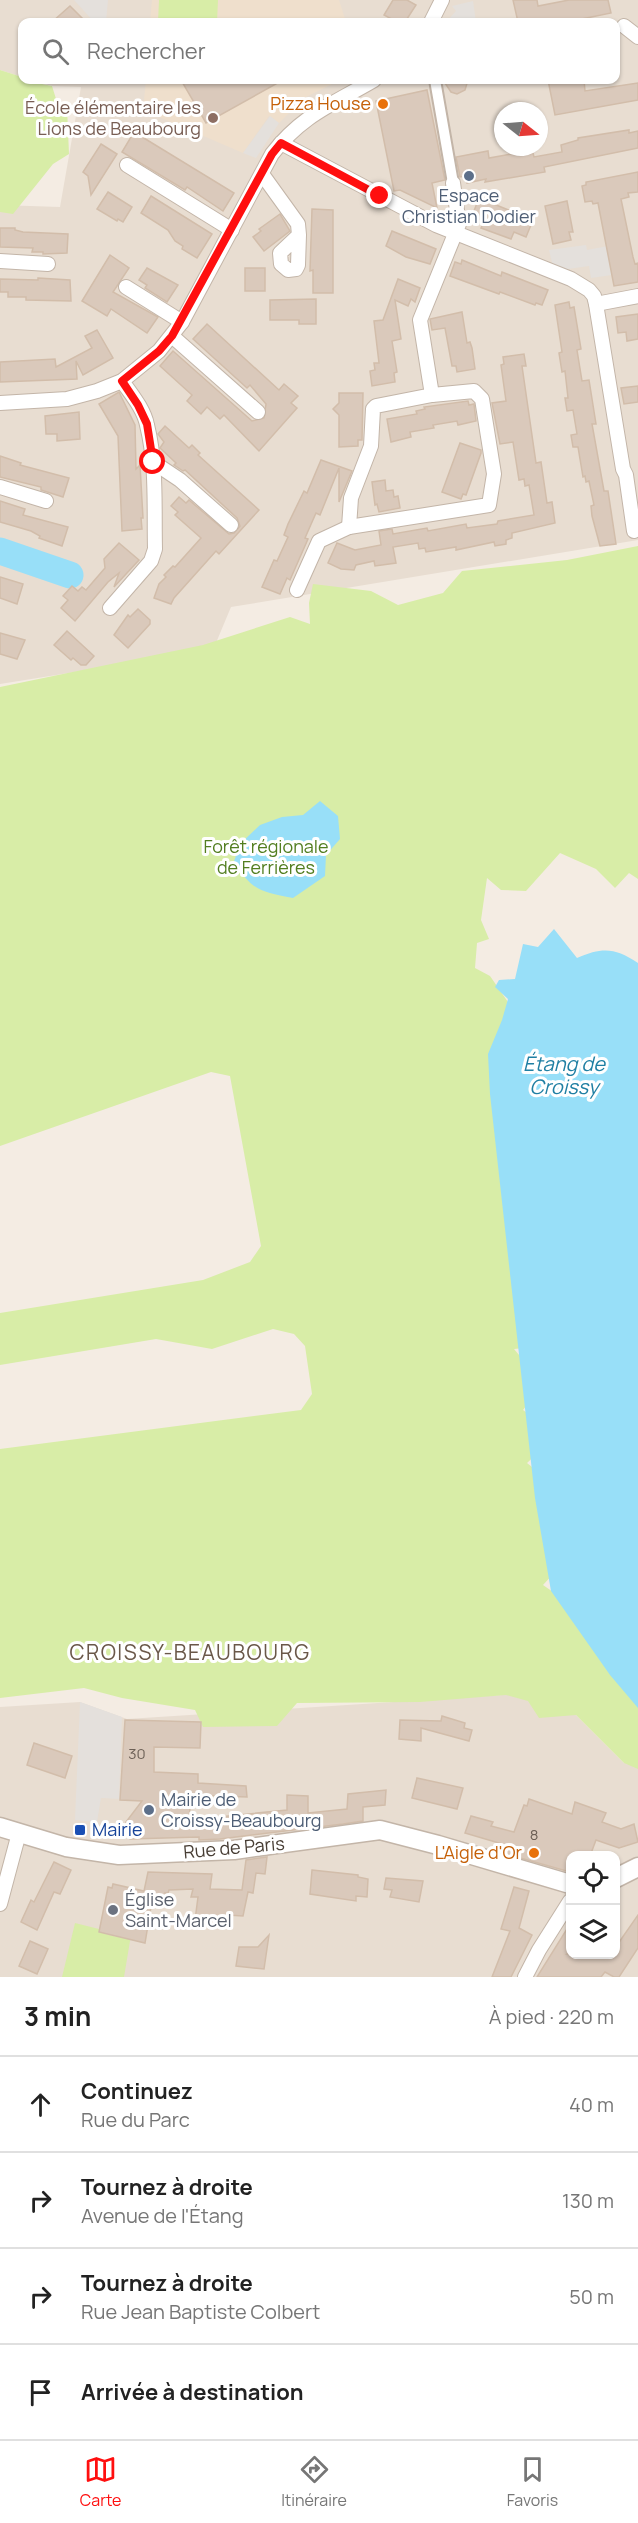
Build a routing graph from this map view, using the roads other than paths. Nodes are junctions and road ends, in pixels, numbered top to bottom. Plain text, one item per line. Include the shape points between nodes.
1 (442, 0) edge
2 (433, 18) edge
3 (624, 26) dead end
4 (638, 37) edge
5 (367, 84) edge
6 (436, 84) edge
7 (281, 143) junction
8 (127, 165) dead end
9 (262, 174) junction
10 (453, 183) joint
11 (232, 230) junction
12 (456, 233) junction
13 (299, 235) dead end
14 (0, 261) edge
15 (48, 264) dead end
16 (126, 287) dead end
17 (638, 296) edge
18 (596, 304) junction
19 (182, 322) junction
20 (172, 336) junction
21 (122, 381) junction
22 (432, 395) junction
23 (0, 403) edge
24 (258, 412) dead end
25 (153, 462) junction
26 (632, 475) edge
27 (0, 487) edge
28 (45, 501) dead end
29 (231, 525) dead end
30 (349, 527) junction
31 (634, 531) dead end
32 (297, 590) dead end
33 (110, 608) dead end
34 (0, 1827) edge
35 (19, 1833) junction
36 (638, 1867) edge
37 (620, 1876) edge
38 (566, 1883) edge
39 (0, 1904) edge
40 (567, 1905) edge
41 (525, 1977) edge

1 - 2 street
3 - 4 street
5 - 7 street via 315,112
6 - 10 street
7 - 9 street
7 - 12 street
8 - 11 street
9 - 11 street
9 - 13 street via 298,224
10 - 12 street via 459,224
11 - 19 street
12 - 18 street via 571,279 589,290
12 - 22 street via 420,320
14 - 15 street
16 - 19 street
17 - 18 street
18 - 26 street via 622,469
19 - 20 street
20 - 21 street
20 - 24 street
21 - 23 street via 67,399
21 - 25 street via 147,424
22 - 30 street via 373,409 371,446 351,498
22 - 30 street via 474,391 482,399 494,474 489,504
25 - 29 street
25 - 33 street via 154,555
26 - 31 street
27 - 28 street
30 - 32 street via 319,541
34 - 35 street, Rue de Paris
35 - 38 street, Rue de Paris via 66,1847 118,1856 234,1850 380,1830
35 - 39 street
36 - 37 street
40 - 41 street

